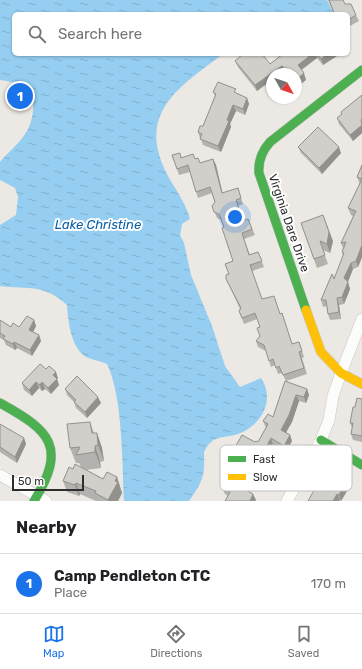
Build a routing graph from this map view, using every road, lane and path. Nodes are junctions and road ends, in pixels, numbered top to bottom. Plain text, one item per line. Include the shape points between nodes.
1 (362, 70) edge
2 (362, 319) edge
3 (341, 373) junction
4 (362, 384) edge
5 (0, 403) edge
6 (321, 440) junction
7 (318, 445) edge
8 (329, 445) edge
9 (352, 459) edge
10 (362, 465) edge
11 (0, 475) edge
12 (293, 491) edge
13 (39, 499) edge
14 (287, 501) edge

1 - 3 street, Virginia Dare Drive via 270,142 258,164 321,352
2 - 3 street
3 - 4 street, Virginia Dare Drive
3 - 6 street
5 - 13 street via 31,421 46,436 51,464
6 - 7 street
6 - 8 street
9 - 10 street
11 - 13 street
12 - 14 street

